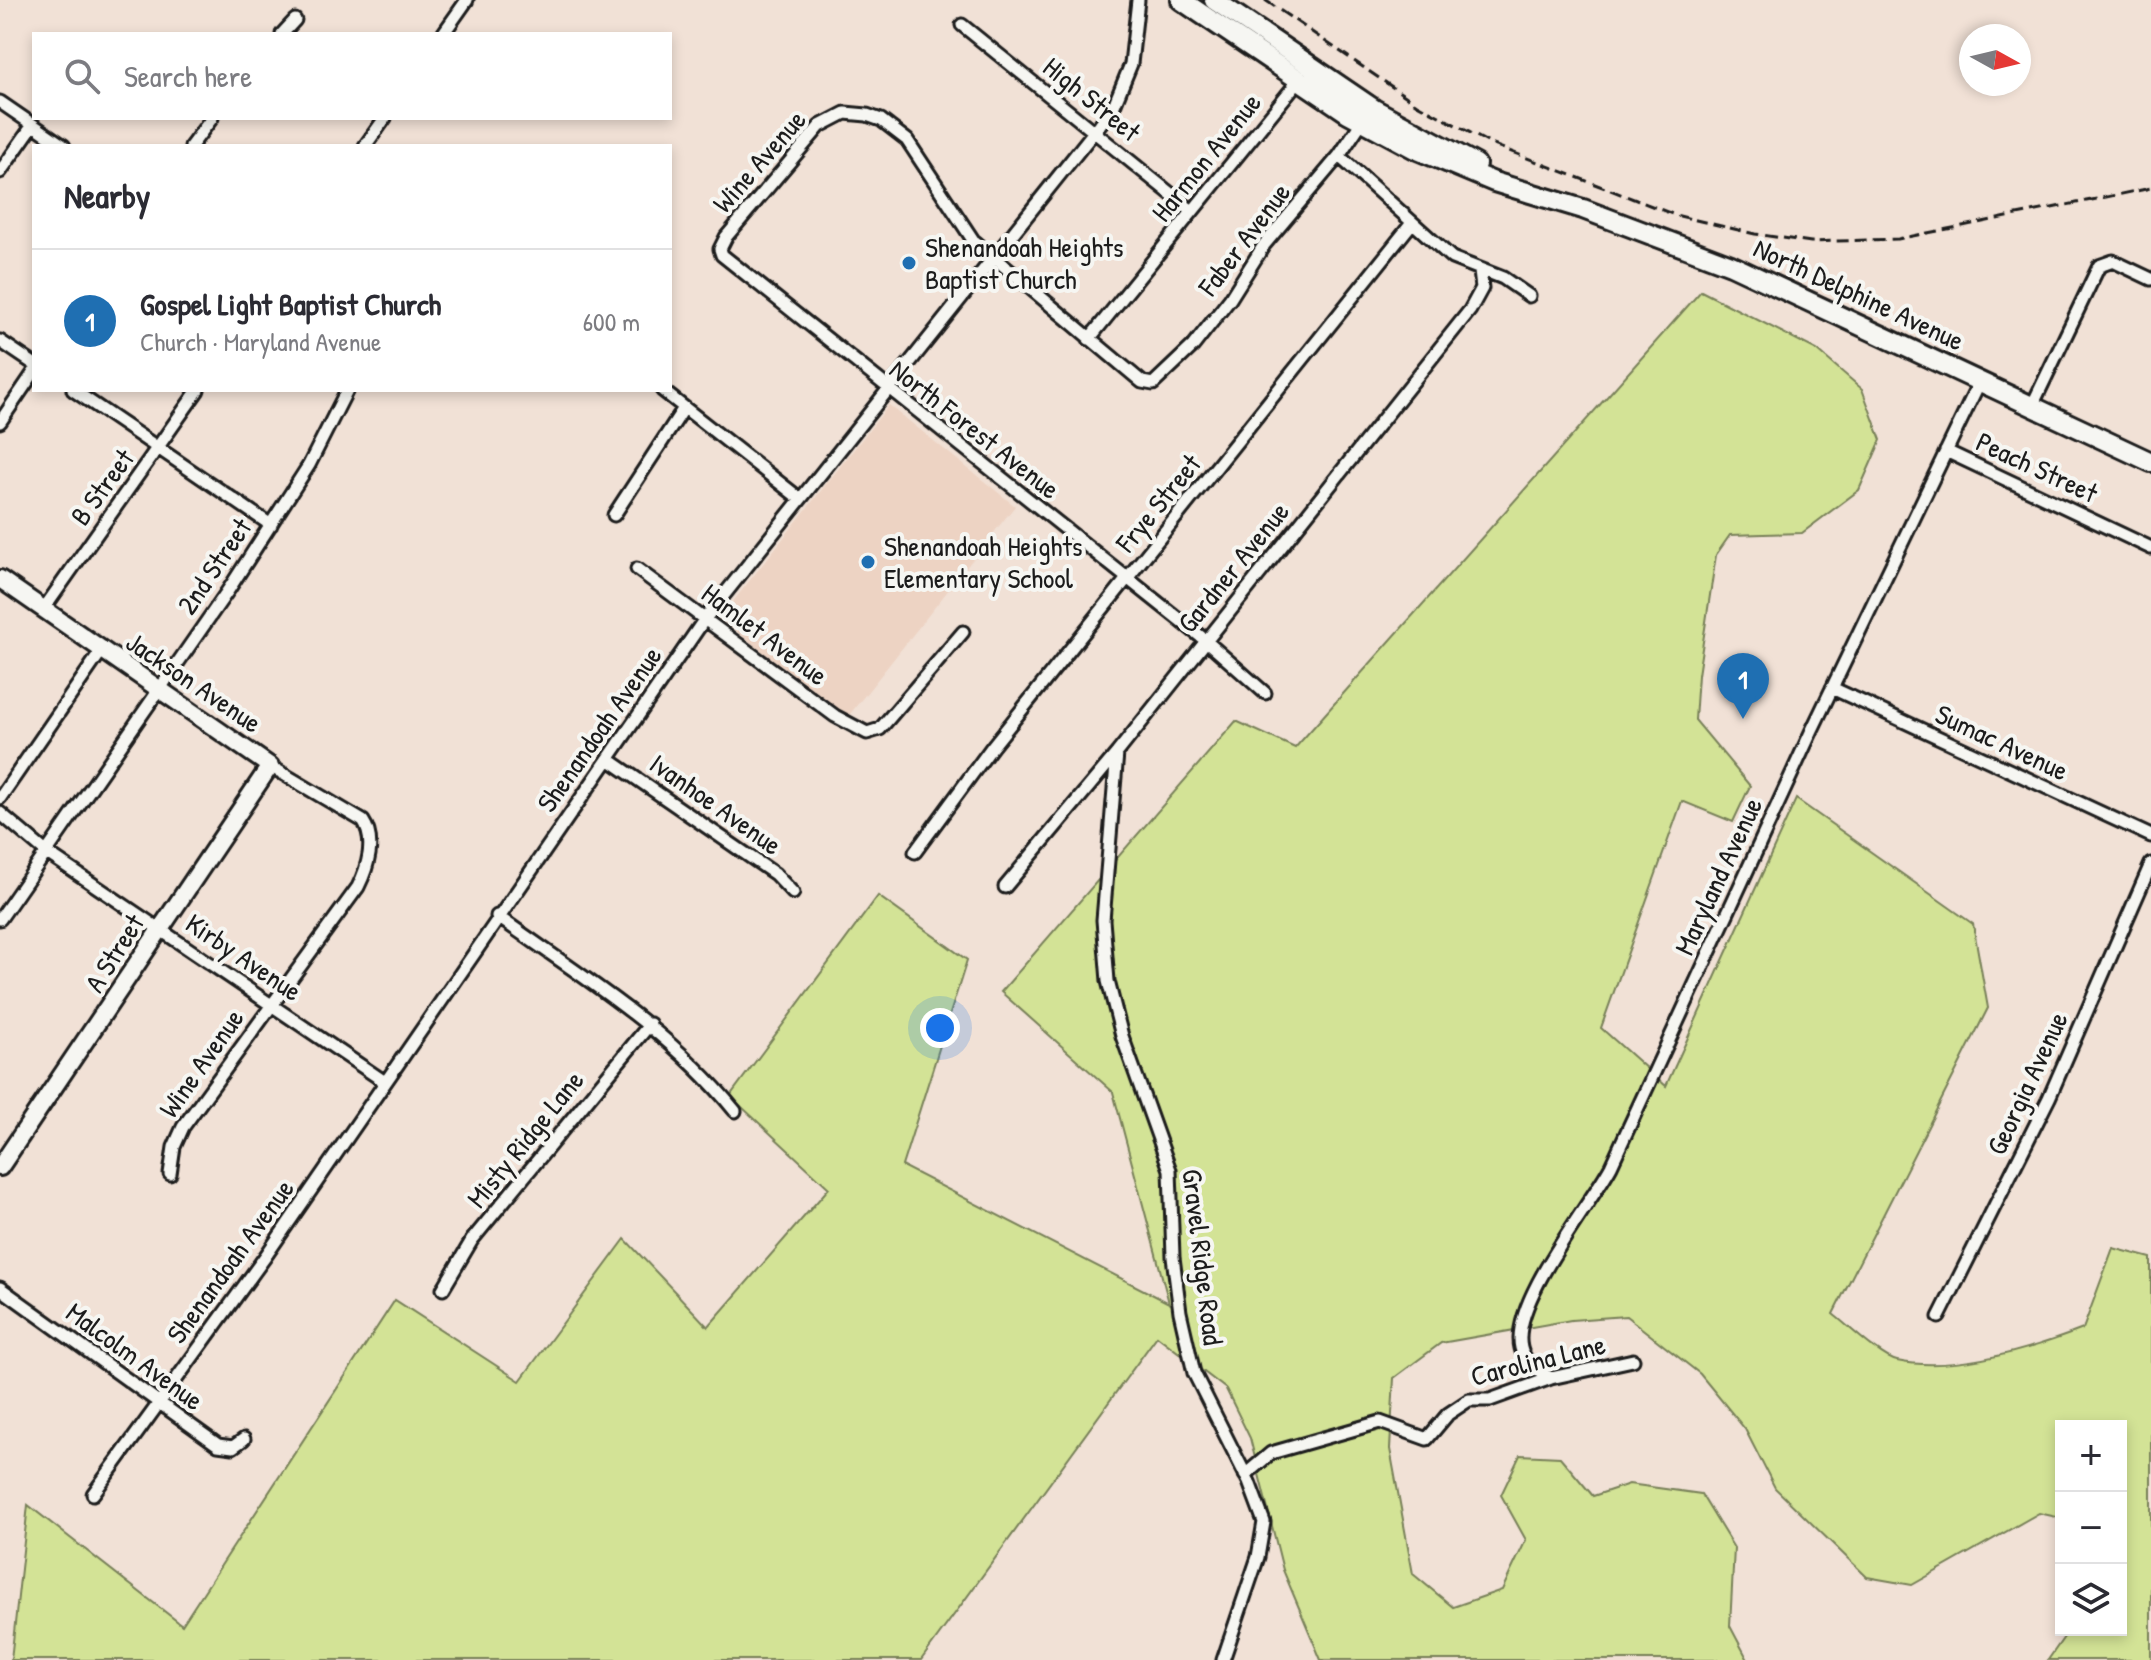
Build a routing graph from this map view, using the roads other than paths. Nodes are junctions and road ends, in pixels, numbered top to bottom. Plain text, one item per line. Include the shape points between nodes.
1 (467, 0) edge
2 (1138, 0) edge
3 (1181, 0) edge
4 (1214, 0) edge
5 (295, 20) dead end
6 (962, 25) dead end
7 (284, 32) edge
8 (444, 32) edge
9 (1299, 80) junction
10 (0, 102) edge
11 (1368, 114) junction
12 (210, 120) edge
13 (384, 120) edge
14 (33, 125) junction
15 (1095, 131) junction
16 (61, 144) edge
17 (192, 144) edge
18 (366, 144) edge
19 (1339, 156) junction
20 (0, 172) edge
21 (1192, 211) junction
22 (1412, 223) junction
23 (992, 258) junction
24 (731, 262) joint
25 (1480, 271) junction
26 (2151, 279) edge
27 (1529, 296) dead end
28 (1089, 339) junction
29 (0, 341) edge
30 (32, 363) edge
31 (32, 375) edge
32 (1980, 381) junction
33 (885, 389) junction
34 (76, 392) edge
35 (197, 392) edge
36 (346, 392) edge
37 (664, 392) edge
38 (2032, 406) junction
39 (684, 408) junction
40 (0, 422) edge
41 (158, 449) junction
42 (1946, 451) junction
43 (2151, 462) edge
44 (799, 498) junction
45 (614, 515) dead end
46 (271, 525) junction
47 (2151, 548) edge
48 (637, 569) dead end
49 (0, 579) edge
50 (1127, 580) junction
51 (43, 610) junction
52 (704, 620) junction
53 (963, 632) dead end
54 (1205, 640) junction
55 (102, 650) junction
56 (159, 688) junction
57 (1832, 688) junction
58 (1265, 693) dead end
59 (1117, 753) junction
60 (608, 759) junction
61 (270, 766) junction
62 (0, 798) edge
63 (0, 813) edge
64 (363, 821) joint
65 (2151, 836) edge
66 (915, 852) dead end
67 (47, 853) junction
68 (2151, 864) edge
69 (1005, 887) dead end
70 (793, 893) dead end
71 (497, 916) junction
72 (0, 919) edge
73 (160, 928) junction
74 (272, 1005) junction
75 (650, 1024) junction
76 (385, 1082) junction
77 (735, 1111) dead end
78 (0, 1167) edge
79 (170, 1174) dead end
80 (0, 1288) edge
81 (443, 1289) dead end
82 (1939, 1317) dead end
83 (1633, 1360) dead end
84 (1551, 1378) junction
85 (158, 1402) junction
86 (244, 1439) dead end
87 (1245, 1475) junction
88 (93, 1494) dead end
89 (1223, 1660) edge

1 - 8 street
2 - 15 street, Shenandoah Avenue via 1127,79
3 - 9 main road, North Delphine Avenue
4 - 11 main road, North Delphine Avenue
5 - 7 street
6 - 15 street, High Street
9 - 11 main road, North Delphine Avenue
9 - 21 street, Harmon Avenue
10 - 14 street
11 - 19 street, Faber Avenue
11 - 32 main road, North Delphine Avenue via 1449,164 1731,265
12 - 17 street
13 - 18 street
14 - 16 street
14 - 20 street
15 - 21 street, High Street
15 - 23 street, Shenandoah Avenue
19 - 22 street
19 - 28 street, Faber Avenue via 1264,245 1193,346 1158,382 1142,382
21 - 28 street, Harmon Avenue
22 - 25 street via 1452,258
22 - 50 street, Frye Street
23 - 24 street, Wine Avenue via 960,226 917,151 902,135 881,120 856,113 827,120 726,237 720,252
23 - 28 street
23 - 33 street, Shenandoah Avenue
24 - 33 street, North Forest Avenue
25 - 27 street via 1503,278
25 - 54 street, Gardner Avenue via 1482,288 1470,310
26 - 38 street via 2113,261 2099,266
29 - 30 street
31 - 40 street
32 - 38 main road, North Delphine Avenue
32 - 42 street, Maryland Avenue
33 - 44 street, Shenandoah Avenue
33 - 50 street, North Forest Avenue
34 - 41 street
35 - 41 street, B Street
36 - 46 street, 2nd Street
37 - 39 street
38 - 43 main road, North Delphine Avenue
39 - 44 street
39 - 45 street
41 - 46 street
41 - 51 street, B Street
42 - 47 street, Peach Street
42 - 57 street, Maryland Avenue
44 - 52 street, Shenandoah Avenue
46 - 56 street, 2nd Street
48 - 52 street, Hamlet Avenue
49 - 51 street, Jackson Avenue
50 - 54 street, North Forest Avenue
50 - 66 street, Frye Street
51 - 55 street, Jackson Avenue
52 - 53 street, Hamlet Avenue via 835,716 867,733 880,729
52 - 60 street, Shenandoah Avenue
54 - 58 street, North Forest Avenue
54 - 59 street, Gardner Avenue
55 - 56 street, Jackson Avenue
55 - 62 street
56 - 61 street, Jackson Avenue
56 - 67 street, 2nd Street
57 - 65 street, Sumac Avenue
57 - 84 street, Maryland Avenue via 1611,1166 1527,1307 1520,1348 1533,1367
59 - 69 street, Gardner Avenue
59 - 87 street, Gravel Ridge Road via 1104,947 1112,1001 1170,1170 1173,1257 1194,1373
60 - 70 street, Ivanhoe Avenue via 775,874
60 - 71 street, Shenandoah Avenue
61 - 64 street, Jackson Avenue
61 - 73 street, A Street
63 - 67 street, Kirby Avenue
64 - 74 street, Wine Avenue via 370,847 360,884
67 - 72 street, 2nd Street
67 - 73 street, Kirby Avenue
68 - 82 street, Georgia Avenue via 2049,1098
71 - 75 street
71 - 76 street, Shenandoah Avenue
73 - 74 street, Kirby Avenue
73 - 78 street, A Street
74 - 76 street, Kirby Avenue
74 - 79 street, Wine Avenue via 183,1127
75 - 77 street
75 - 81 street, Misty Ridge Lane via 472,1240
76 - 85 street, Shenandoah Avenue
80 - 85 street, Malcolm Avenue
83 - 84 street, Carolina Lane
84 - 87 street, Carolina Lane via 1490,1400 1469,1400 1448,1414 1427,1439 1380,1422 1271,1453
85 - 86 street, Malcolm Avenue via 222,1447
85 - 88 street, Shenandoah Avenue
87 - 89 street, Gravel Ridge Road via 1264,1522 1258,1557

